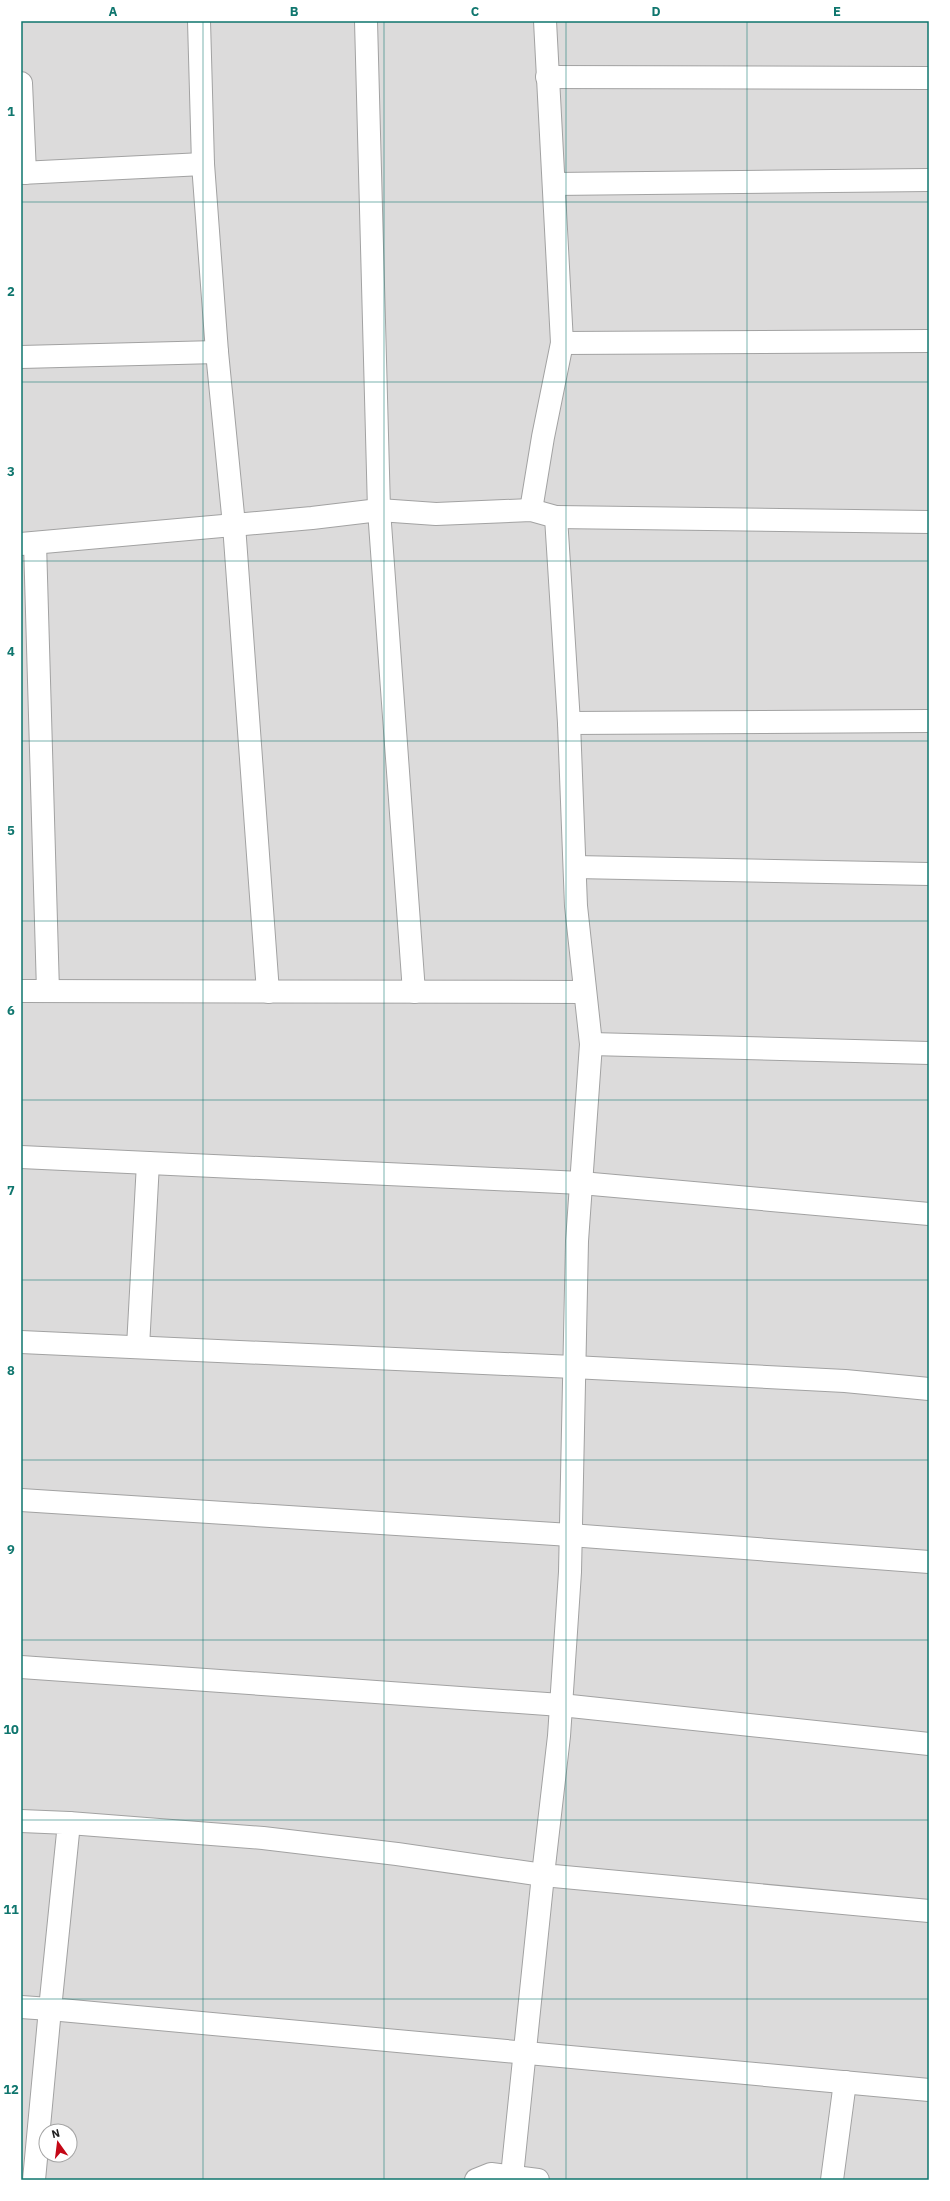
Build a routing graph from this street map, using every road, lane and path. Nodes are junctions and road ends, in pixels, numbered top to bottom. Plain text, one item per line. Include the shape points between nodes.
1 (199, 21) edge
2 (366, 21) edge
3 (546, 21) edge
4 (547, 77) junction
5 (929, 78) edge
6 (21, 83) edge
7 (203, 164) junction
8 (23, 173) edge
9 (929, 180) edge
10 (554, 184) junction
11 (929, 341) edge
12 (562, 343) junction
13 (217, 352) junction
14 (21, 357) edge
15 (380, 510) junction
16 (531, 510) junction
17 (556, 517) junction
18 (929, 522) edge
19 (234, 526) junction
20 (28, 543) edge
21 (929, 721) edge
22 (569, 723) junction
23 (575, 867) junction
24 (929, 874) edge
25 (21, 991) edge
26 (48, 991) junction
27 (268, 992) junction
28 (414, 992) junction
29 (584, 992) junction
30 (591, 1044) junction
31 (929, 1053) edge
32 (21, 1157) edge
33 (148, 1163) junction
34 (581, 1183) junction
35 (929, 1214) edge
36 (21, 1342) edge
37 (138, 1347) junction
38 (573, 1367) junction
39 (929, 1389) edge
40 (21, 1500) edge
41 (570, 1535) junction
42 (929, 1562) edge
43 (21, 1667) edge
44 (561, 1705) junction
45 (929, 1744) edge
46 (21, 1821) edge
47 (69, 1823) junction
48 (543, 1875) junction
49 (929, 1911) edge
50 (21, 2007) edge
51 (50, 2009) junction
52 (526, 2053) junction
53 (845, 2082) junction
54 (929, 2090) edge
55 (512, 2176) junction
56 (34, 2180) edge
57 (476, 2180) edge
58 (538, 2180) edge
59 (832, 2180) edge

1 - 7 street
2 - 15 street
3 - 4 street
4 - 5 street
4 - 10 street
6 - 8 street
7 - 8 street
7 - 13 street
9 - 10 street
10 - 12 street
11 - 12 street
12 - 16 street
13 - 14 street
13 - 19 street
15 - 16 street via 436,514
15 - 19 street
15 - 28 street
16 - 17 street
17 - 18 street
17 - 22 street
19 - 20 street
19 - 27 street
20 - 26 street
21 - 22 street
22 - 23 street
23 - 24 street
23 - 29 street
25 - 26 street
26 - 27 street
27 - 28 street
28 - 29 street
29 - 30 street
30 - 31 street
30 - 34 street
32 - 33 street
33 - 34 street
33 - 37 street
34 - 35 street
34 - 38 street
36 - 37 street
37 - 38 street
38 - 39 street via 845,1381
38 - 41 street
40 - 41 street
41 - 42 street
41 - 44 street
43 - 44 street
44 - 45 street
44 - 48 street
46 - 47 street
47 - 48 street via 263,1838
47 - 51 street
48 - 49 street
48 - 52 street
50 - 51 street
51 - 52 street
51 - 56 street
52 - 53 street
52 - 55 street
53 - 54 street
53 - 59 street
55 - 57 street via 491,2174
55 - 58 street

